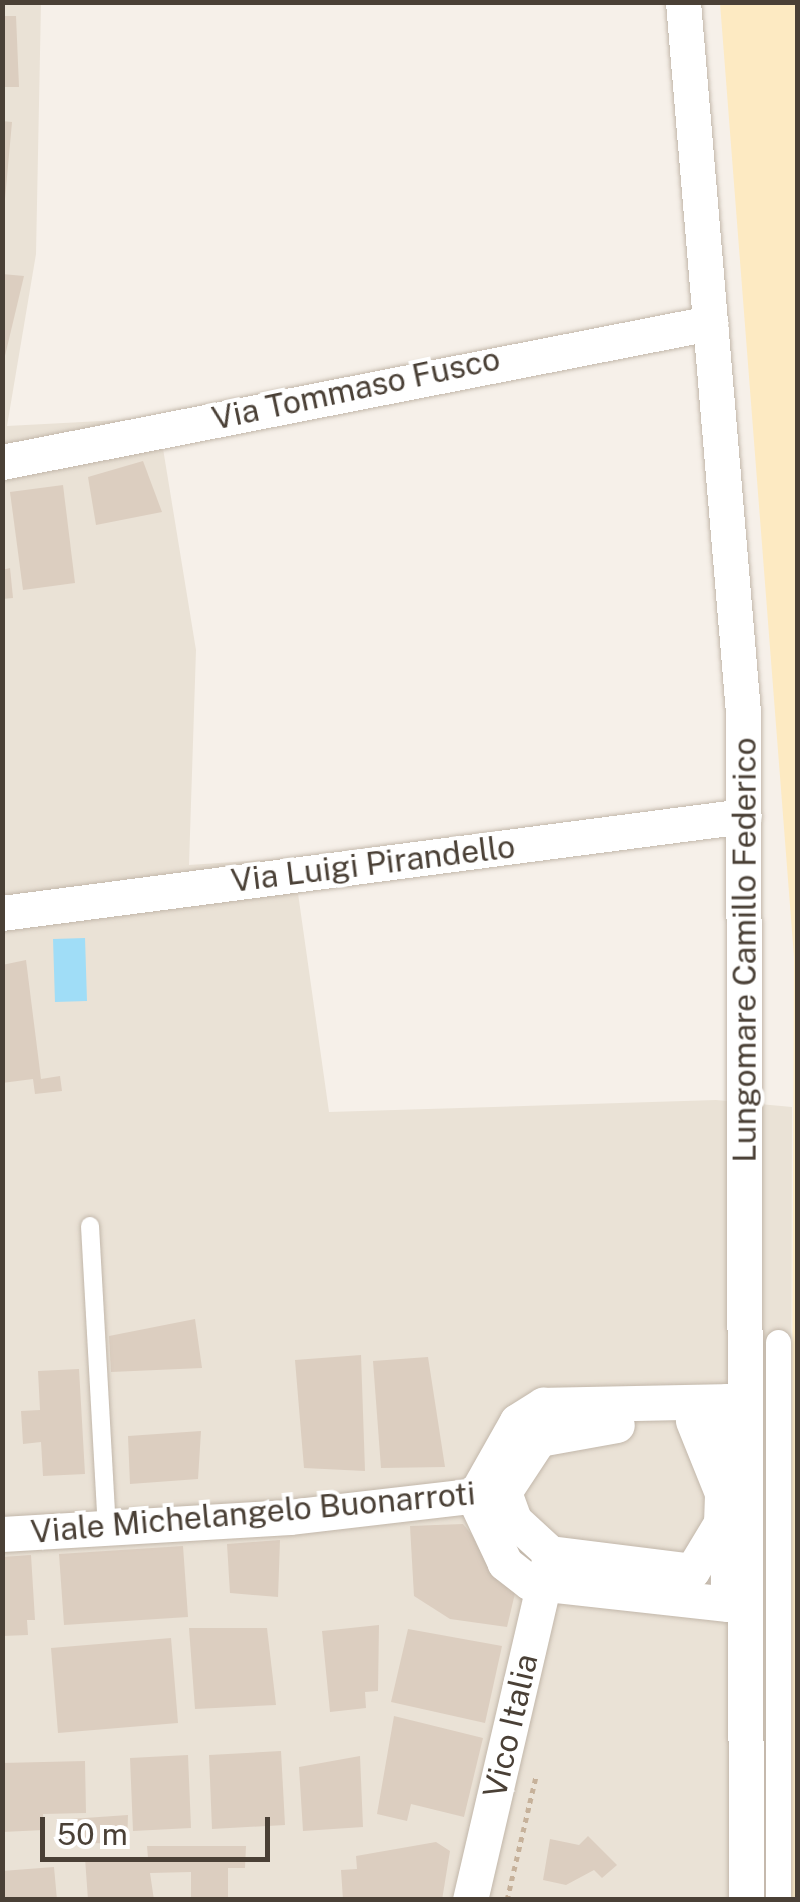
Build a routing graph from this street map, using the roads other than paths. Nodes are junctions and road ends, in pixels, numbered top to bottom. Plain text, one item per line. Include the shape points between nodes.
1 (683, 2) edge
2 (710, 322) junction
3 (2, 462) edge
4 (744, 816) junction
5 (2, 913) edge
6 (90, 1226) dead end
7 (778, 1342) dead end
8 (722, 1418) junction
9 (489, 1494) junction
10 (107, 1528) junction
11 (2, 1534) edge
12 (547, 1568) junction
13 (721, 1574) junction
14 (470, 1900) edge
15 (746, 1900) edge
16 (778, 1900) edge

1 - 2 street, Lungomare Camillo Federico
2 - 3 street, Via Tommaso Fusco
2 - 4 street, Lungomare Camillo Federico
4 - 5 street, Via Luigi Pirandello
4 - 8 street, Lungomare Camillo Federico
6 - 10 lane
7 - 16 street
8 - 9 street via 727,1400 543,1405 496,1446
8 - 13 street, Lungomare Camillo Federico
8 - 13 street
9 - 10 street, Viale Michelangelo Buonarroti
9 - 12 street via 505,1564
10 - 11 street, Viale Michelangelo Buonarroti
12 - 13 street
12 - 13 street via 728,1604
12 - 14 street, Vico Italia
13 - 15 street, Lungomare Camillo Federico

